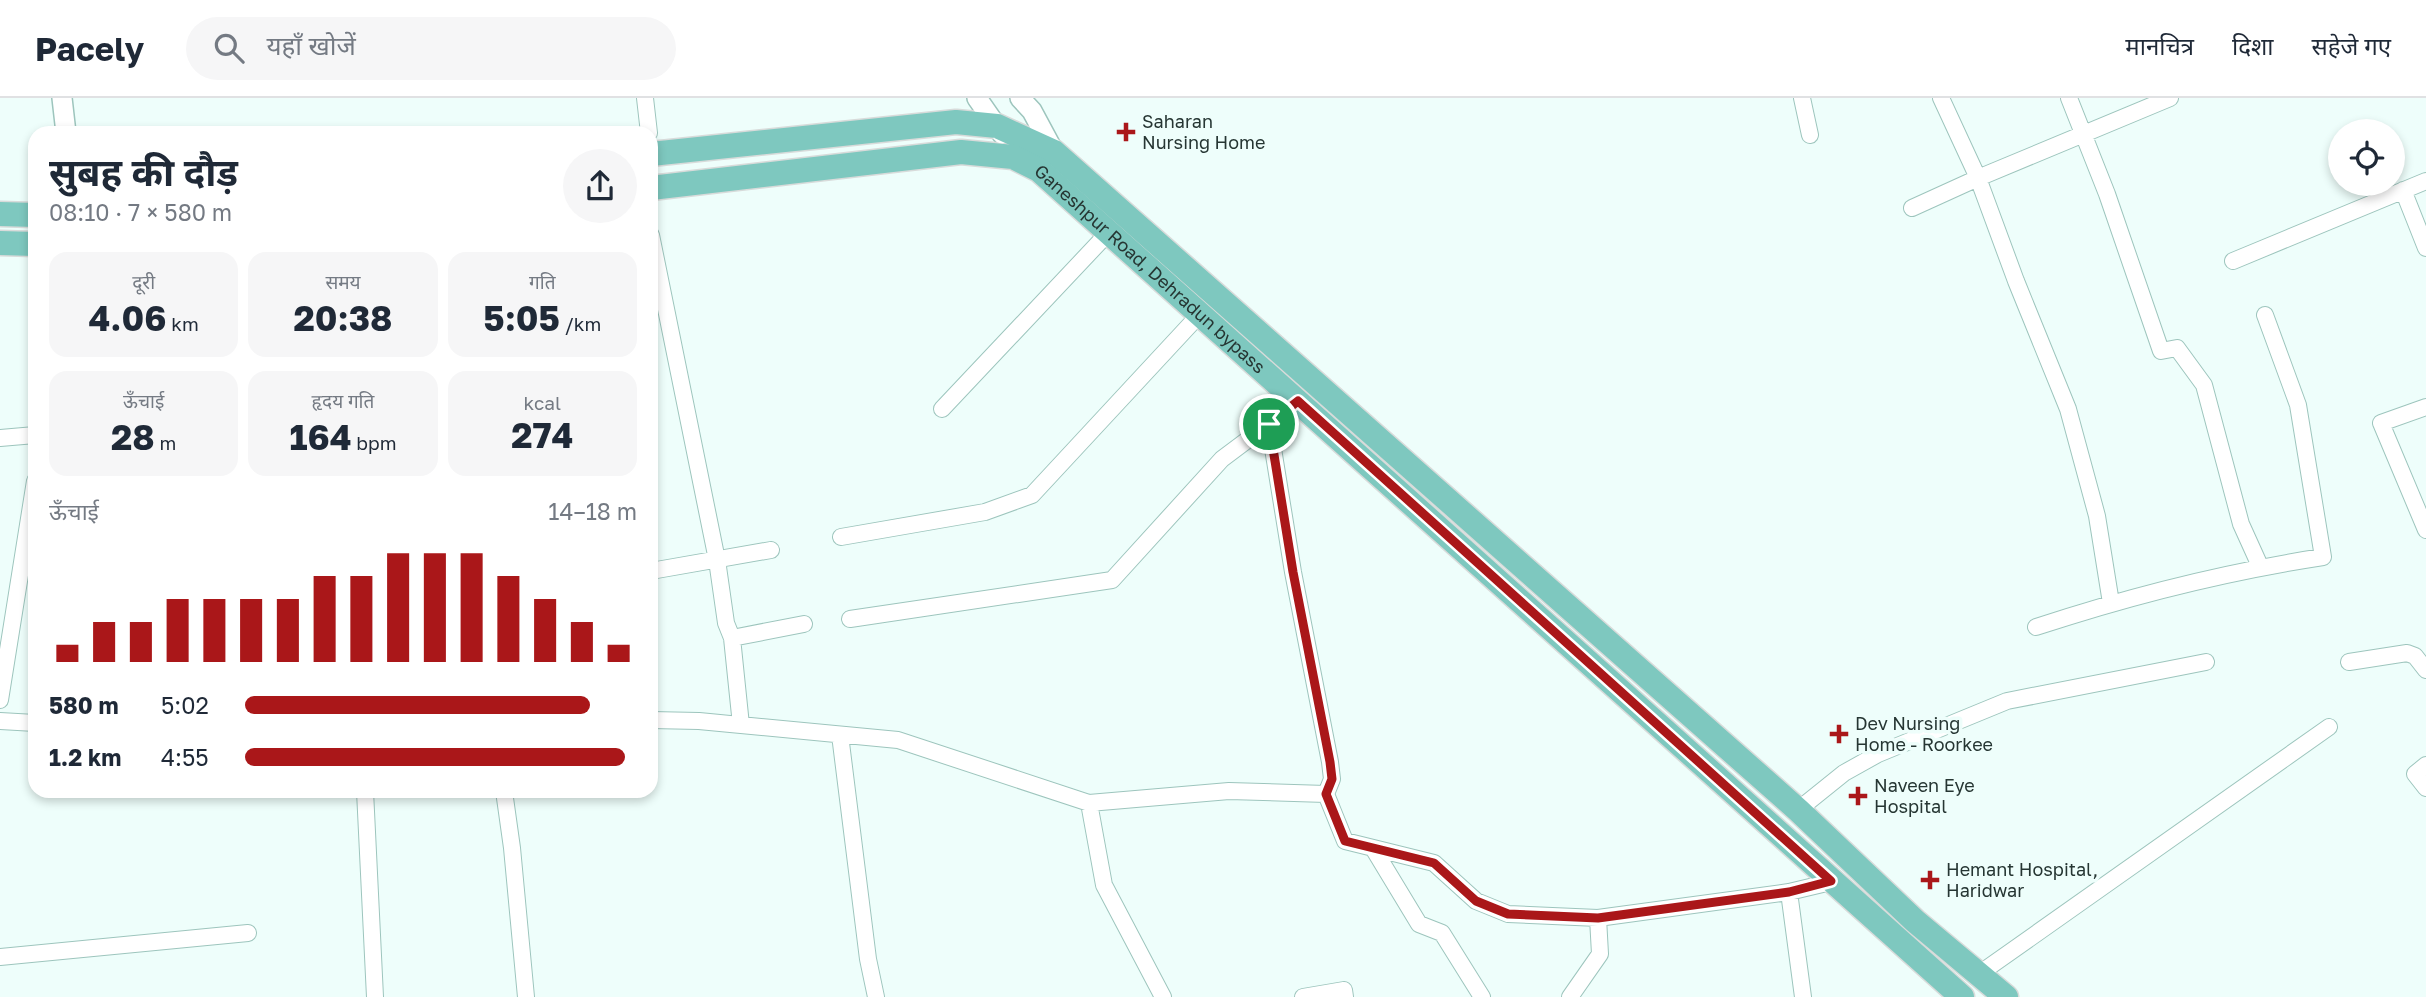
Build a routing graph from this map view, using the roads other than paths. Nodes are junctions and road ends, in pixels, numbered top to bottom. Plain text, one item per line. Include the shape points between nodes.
1 (62, 98) edge
2 (645, 98) edge
3 (977, 98) edge
4 (1020, 98) edge
5 (1802, 98) edge
6 (1941, 98) edge
7 (2069, 98) edge
8 (2170, 98) edge
9 (65, 126) edge
10 (648, 126) edge
11 (998, 126) junction
12 (1810, 135) dead end
13 (2084, 135) junction
14 (658, 145) edge
15 (1054, 152) junction
16 (1013, 157) junction
17 (1978, 178) junction
18 (2426, 181) edge
19 (658, 187) edge
20 (2405, 189) edge
21 (2405, 195) edge
22 (2389, 196) edge
23 (1912, 208) dead end
24 (0, 214) edge
25 (28, 215) edge
26 (1109, 232) junction
27 (0, 243) edge
28 (28, 244) edge
29 (2426, 248) edge
30 (2233, 261) dead end
31 (658, 269) edge
32 (1200, 314) junction
33 (2265, 315) dead end
34 (1298, 401) junction
35 (2426, 407) edge
36 (942, 409) dead end
37 (1269, 424) junction
38 (28, 436) edge
39 (0, 438) edge
40 (28, 529) edge
41 (2426, 530) edge
42 (841, 537) dead end
43 (771, 550) dead end
44 (717, 560) junction
45 (2260, 566) junction
46 (658, 570) edge
47 (2111, 603) junction
48 (850, 619) dead end
49 (804, 624) dead end
50 (2036, 627) dead end
51 (732, 638) junction
52 (2421, 651) edge
53 (2206, 662) dead end
54 (2350, 662) dead end
55 (2426, 670) edge
56 (0, 700) edge
57 (658, 720) edge
58 (0, 721) edge
59 (28, 723) edge
60 (741, 725) junction
61 (2329, 727) dead end
62 (840, 735) junction
63 (2426, 765) edge
64 (2426, 788) edge
65 (1326, 794) junction
66 (365, 798) edge
67 (505, 798) edge
68 (1088, 803) junction
69 (1798, 810) junction
70 (1373, 848) junction
71 (1831, 881) junction
72 (1789, 892) junction
73 (1598, 918) junction
74 (248, 933) dead end
75 (0, 957) edge
76 (1979, 974) junction
77 (375, 997) edge
78 (526, 997) edge
79 (876, 997) edge
80 (1163, 997) edge
81 (1303, 997) edge
82 (1345, 997) edge
83 (1482, 997) edge
84 (1570, 997) edge
85 (1803, 997) edge
86 (1962, 997) edge
87 (2006, 997) edge

1 - 9 street
2 - 10 street
3 - 11 street
4 - 15 street
5 - 12 street
6 - 17 street
7 - 13 street
8 - 13 street
11 - 14 main road via 956,122
11 - 15 main road
11 - 16 street
13 - 17 street
13 - 45 street via 2161,351 2177,348 2204,385 2241,524
15 - 69 main road
16 - 19 main road, Ganeshpur Road, Dehradun bypass via 961,152
16 - 26 main road, Ganeshpur Road, Dehradun bypass via 1039,170
17 - 23 street
17 - 47 street via 2068,409 2097,516
18 - 20 street
21 - 29 street
22 - 30 street
24 - 25 main road
26 - 32 main road, Ganeshpur Road, Dehradun bypass
26 - 36 street
27 - 28 main road
31 - 44 street
32 - 34 main road, Ganeshpur Road, Dehradun bypass
32 - 42 street via 1032,495 985,512
33 - 45 street via 2298,404 2323,556
34 - 37 street
34 - 71 main road, Ganeshpur Road, Dehradun bypass
35 - 41 street via 2381,423
37 - 48 street via 1223,459 1112,580
37 - 65 street via 1330,762 1332,779
38 - 39 street
40 - 56 street
43 - 44 street
44 - 46 street
44 - 51 street
45 - 47 street
47 - 50 street
49 - 51 street
51 - 60 street
52 - 54 street
52 - 55 street
53 - 69 street via 2007,701 1878,754 1844,773
57 - 60 street
58 - 59 street
60 - 62 street
61 - 76 street
62 - 68 street via 898,740
62 - 79 street
63 - 64 street via 2415,774
65 - 68 street via 1229,791
65 - 70 street via 1345,841
66 - 77 street
67 - 78 street
68 - 80 street via 1104,885
69 - 76 main road
70 - 73 street via 1434,863 1476,901 1508,914
70 - 83 street via 1419,924 1442,933
71 - 72 street
71 - 86 main road, Ganeshpur Road, Dehradun bypass
72 - 73 street
72 - 85 street
73 - 84 street via 1600,954
74 - 75 street
76 - 87 main road
81 - 82 street via 1344,990

